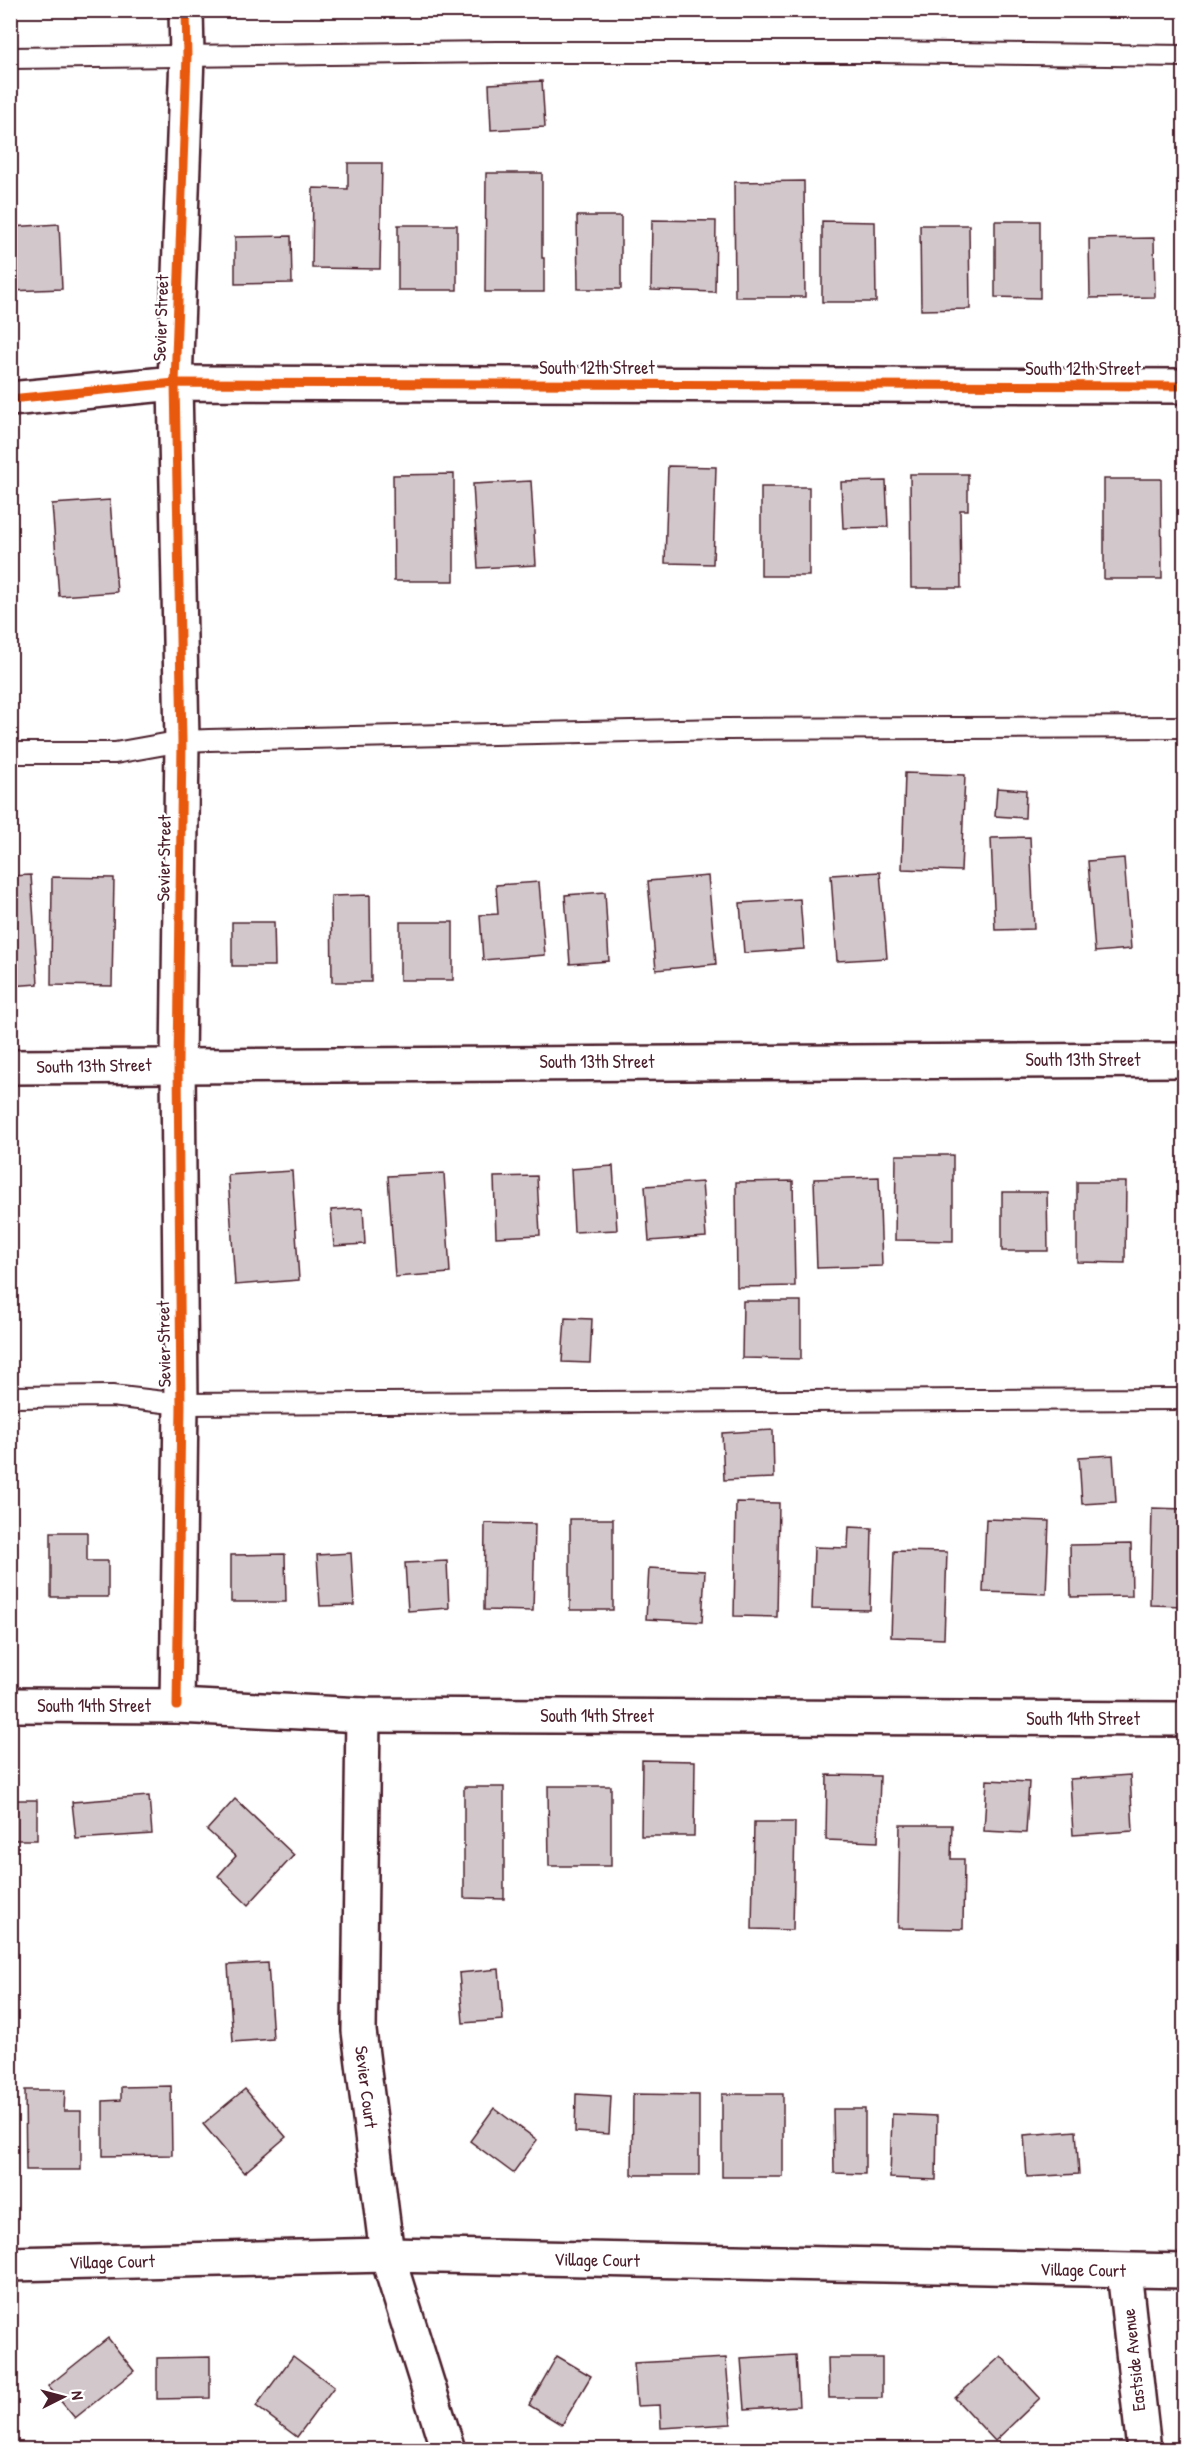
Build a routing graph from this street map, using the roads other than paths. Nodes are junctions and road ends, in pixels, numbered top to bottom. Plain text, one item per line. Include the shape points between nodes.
1 (186, 10) edge
2 (187, 56) junction
3 (1185, 56) edge
4 (10, 58) edge
5 (175, 383) junction
6 (1185, 386) edge
7 (10, 399) edge
8 (1185, 727) edge
9 (182, 741) junction
10 (10, 753) edge
11 (1185, 1059) edge
12 (178, 1064) junction
13 (10, 1067) edge
14 (10, 1397) edge
15 (1185, 1399) edge
16 (181, 1404) junction
17 (10, 1705) edge
18 (177, 1706) junction
19 (363, 1715) junction
20 (1185, 1719) edge
21 (387, 2255) junction
22 (10, 2264) edge
23 (1124, 2271) junction
24 (1185, 2271) edge
25 (448, 2450) edge
26 (1144, 2450) edge

1 - 2 street, Sevier Street
2 - 3 lane via 496,52
2 - 4 lane
2 - 5 street, Sevier Street
5 - 6 street, South 12th Street
5 - 7 street, South 12th Street
5 - 9 street, Sevier Street
8 - 9 lane via 726,729
9 - 10 lane via 115,753
9 - 12 street, Sevier Street
11 - 12 street, South 13th Street
12 - 13 street, South 13th Street
12 - 16 street, Sevier Street
14 - 16 lane via 112,1396
15 - 16 lane
16 - 18 street, Sevier Street
17 - 18 street, South 14th Street
18 - 19 street, South 14th Street
19 - 20 street, South 14th Street
19 - 21 street, Sevier Court via 359,2031
21 - 22 street, Village Court
21 - 23 street, Village Court
21 - 25 street, Sevier Court
23 - 24 street, Village Court
23 - 26 street, Eastside Avenue

